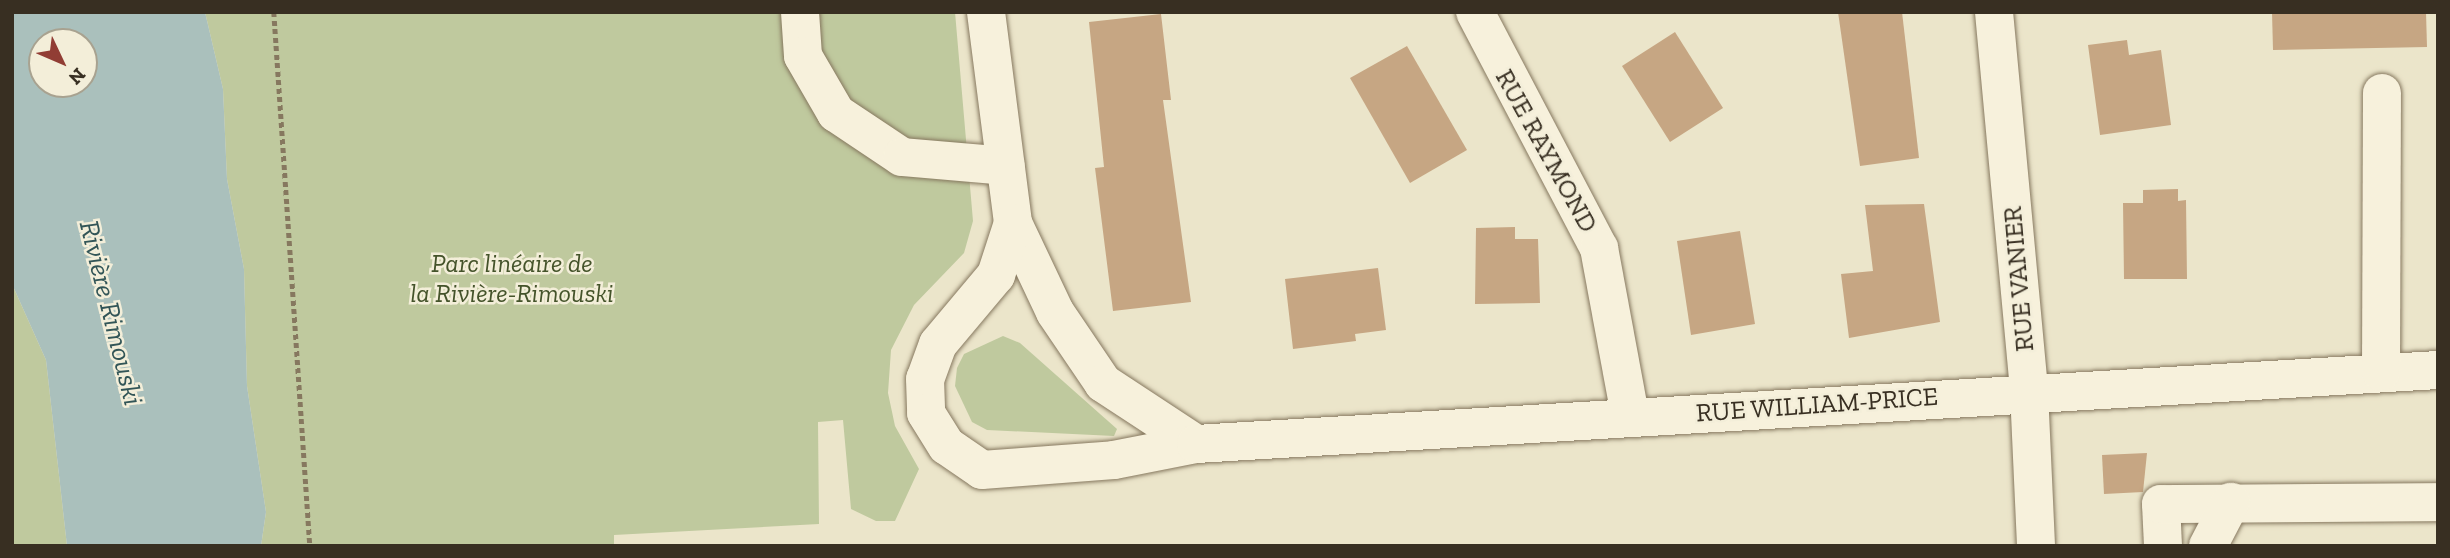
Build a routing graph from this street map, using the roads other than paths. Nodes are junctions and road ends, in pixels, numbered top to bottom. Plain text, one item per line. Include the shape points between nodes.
1 (800, 12) edge
2 (986, 12) edge
3 (1475, 12) edge
4 (1994, 12) edge
5 (2382, 93) dead end
6 (1006, 166) junction
7 (1013, 223) junction
8 (2438, 370) edge
9 (2381, 372) junction
10 (2029, 391) junction
11 (1630, 416) junction
12 (1196, 444) junction
13 (2231, 502) junction
14 (2438, 502) edge
15 (2036, 546) edge
16 (2163, 546) edge
17 (2208, 546) edge
18 (2226, 546) edge

1 - 6 street via 803,56 836,113 902,157
2 - 6 street, RUE WILLIAM-PRICE
3 - 11 street, RUE RAYMOND via 1599,248
4 - 10 street, RUE VANIER
5 - 9 street
6 - 7 street, RUE WILLIAM-PRICE
7 - 12 street, RUE WILLIAM-PRICE via 1055,312 1102,383
7 - 12 street, RUE WILLIAM-PRICE via 996,275 938,344 925,379 926,413 947,446 982,470 1114,460
8 - 9 street, RUE WILLIAM-PRICE
9 - 10 street, RUE WILLIAM-PRICE
10 - 11 street, RUE WILLIAM-PRICE
10 - 15 street, RUE VANIER
11 - 12 street, RUE WILLIAM-PRICE
13 - 14 street
13 - 16 street via 2161,504
13 - 17 street
13 - 18 street

